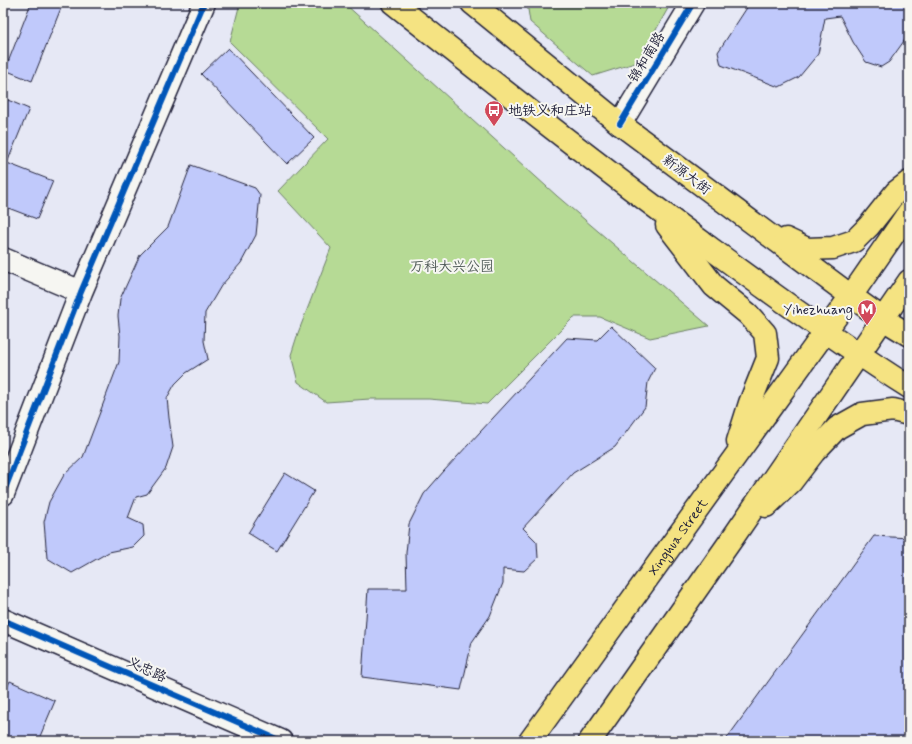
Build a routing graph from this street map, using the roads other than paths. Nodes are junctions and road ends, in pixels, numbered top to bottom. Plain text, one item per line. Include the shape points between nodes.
1 (204, 3) edge
2 (472, 3) edge
3 (693, 3) edge
4 (398, 5) edge
5 (620, 124) junction
6 (909, 182) edge
7 (728, 204) junction
8 (652, 206) junction
9 (909, 212) edge
10 (3, 259) edge
11 (909, 282) edge
12 (81, 292) junction
13 (851, 296) junction
14 (883, 319) junction
15 (825, 331) junction
16 (909, 335) edge
17 (859, 355) junction
18 (909, 387) edge
19 (909, 414) edge
20 (731, 462) junction
21 (3, 494) edge
22 (734, 536) junction
23 (3, 620) edge
24 (282, 741) edge
25 (530, 741) edge
26 (590, 741) edge

1 - 12 street
2 - 5 main road, 新源大街
3 - 5 street, 锦和南路
4 - 8 main road
5 - 7 main road, 新源大街
6 - 7 main road via 896,192 854,242 833,248 807,249
7 - 13 main road, 新源大街
8 - 15 main road
8 - 20 main road via 714,286 748,314 765,333 768,358
9 - 13 main road, Xinghua Street
10 - 12 street
11 - 14 main road
12 - 21 street
13 - 14 main road, 新源大街
13 - 15 main road, Xinghua Street
14 - 16 main road, 新源大街
14 - 17 main road
15 - 17 main road
15 - 20 main road, Xinghua Street
17 - 18 main road
17 - 22 main road
19 - 22 main road via 893,410 862,414 837,428 791,482
20 - 25 main road, Xinghua Street
22 - 26 main road
23 - 24 street, 义忠路

